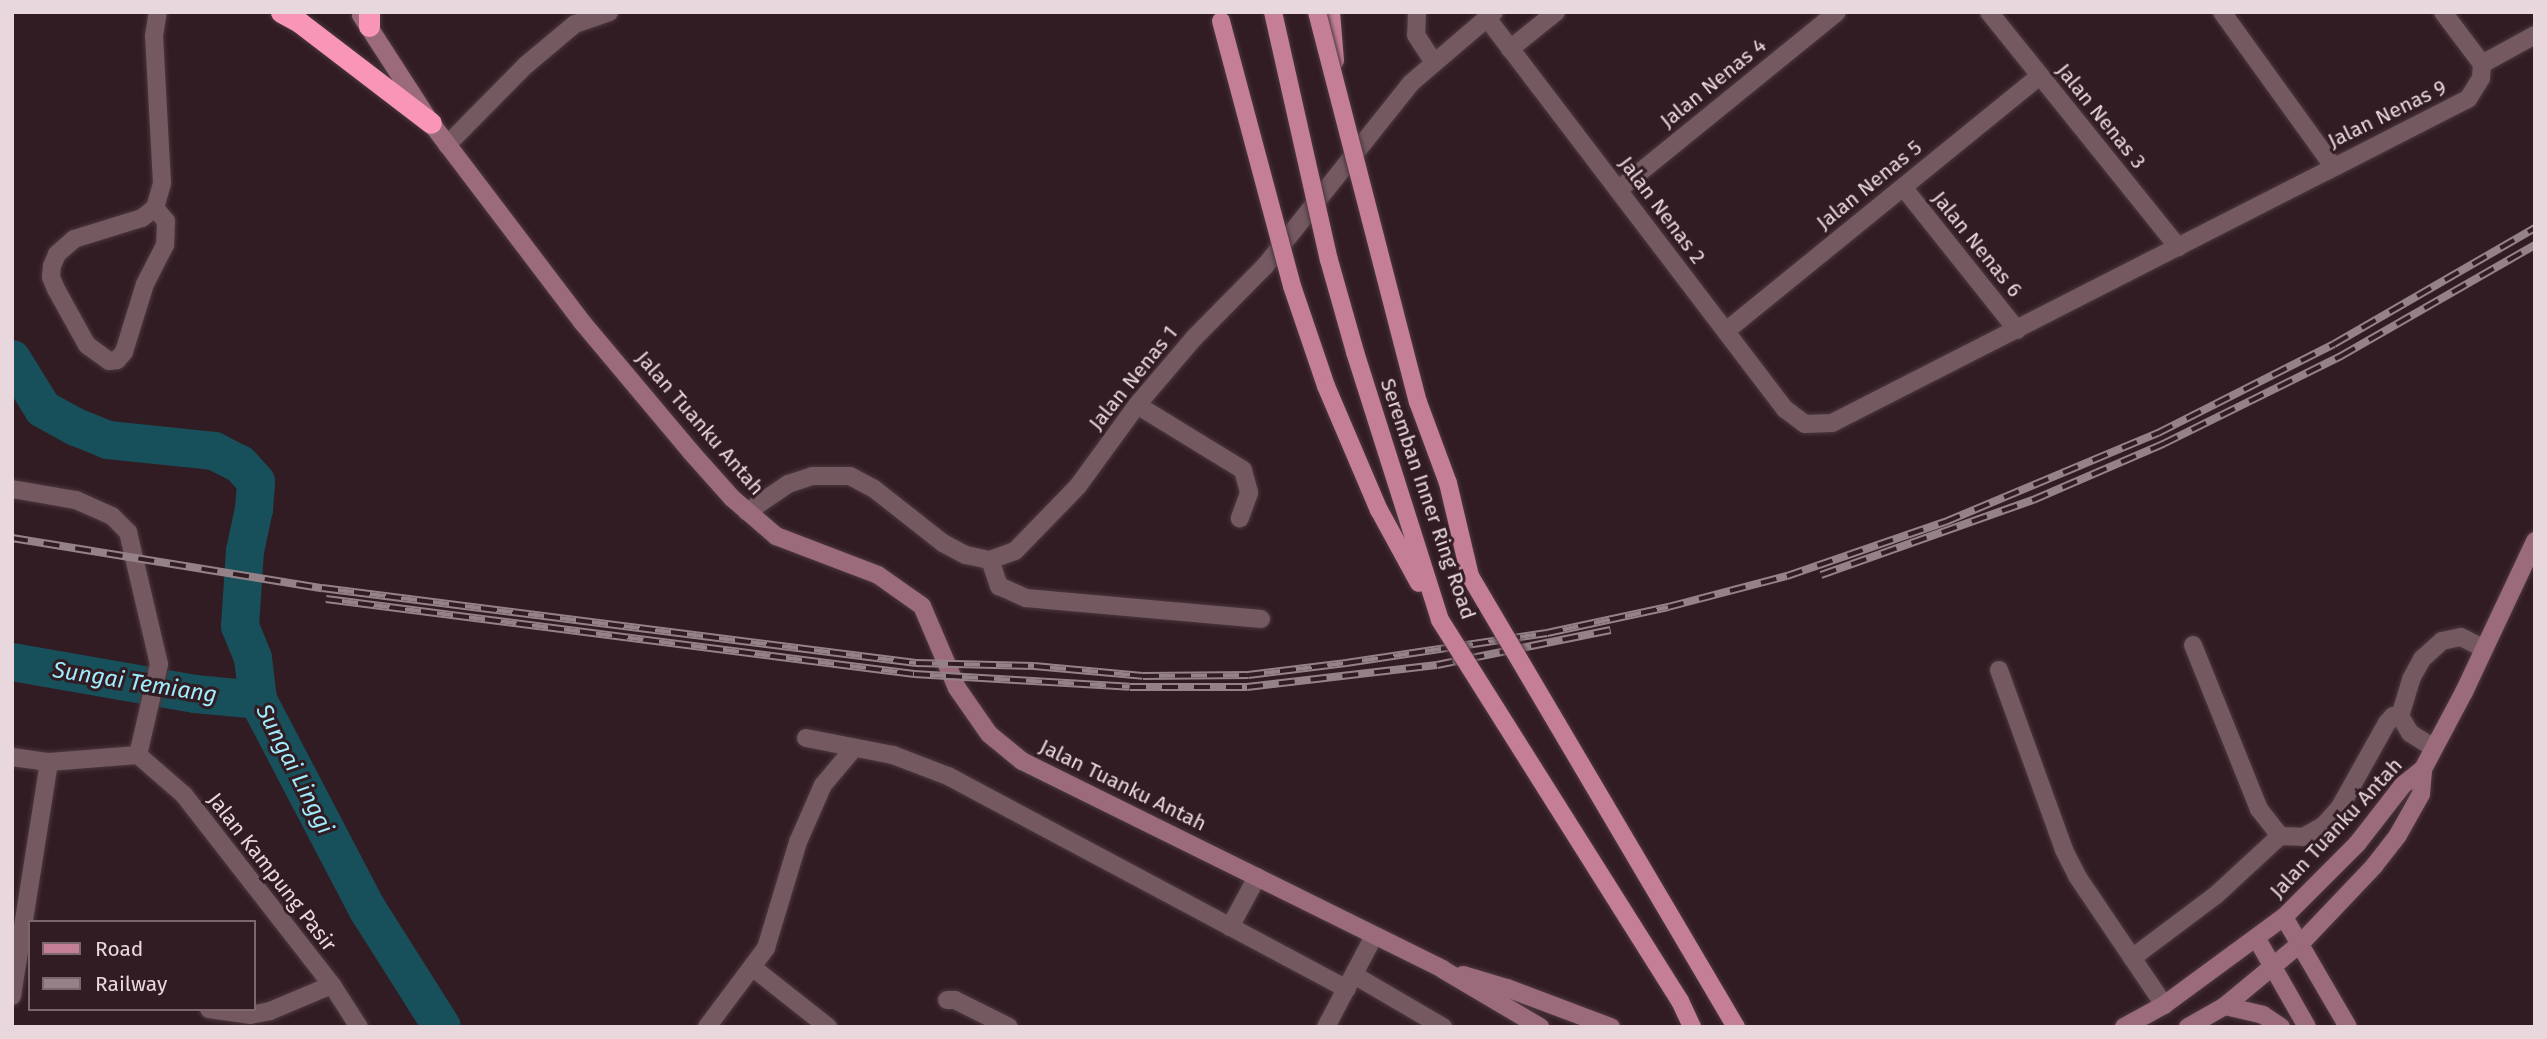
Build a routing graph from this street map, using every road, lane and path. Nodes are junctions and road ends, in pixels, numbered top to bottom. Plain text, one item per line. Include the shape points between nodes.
1 (158, 12) edge
2 (281, 12) edge
3 (609, 12) edge
4 (1273, 12) edge
5 (1317, 12) edge
6 (1331, 12) edge
7 (1418, 12) edge
8 (1556, 12) edge
9 (1837, 12) edge
10 (1989, 12) edge
11 (2222, 12) edge
12 (2443, 12) edge
13 (1220, 15) edge
14 (1491, 15) edge
15 (366, 17) edge
16 (2535, 35) edge
17 (1510, 49) junction
18 (1434, 63) junction
19 (2482, 64) junction
20 (2040, 76) junction
21 (1336, 80) junction
22 (430, 123) junction
23 (447, 145) junction
24 (2333, 166) junction
25 (1903, 187) junction
26 (1618, 190) junction
27 (155, 208) junction
28 (2178, 247) junction
29 (2017, 330) junction
30 (1726, 331) junction
31 (1137, 405) junction
32 (1805, 424) joint
33 (12, 489) edge
34 (747, 512) junction
35 (1240, 518) dead end
36 (2535, 541) edge
37 (990, 560) junction
38 (1261, 619) dead end
39 (1440, 620) junction
40 (2193, 645) dead end
41 (2483, 648) junction
42 (1999, 670) dead end
43 (2400, 716) junction
44 (806, 738) dead end
45 (854, 747) junction
46 (2434, 748) junction
47 (138, 755) junction
48 (12, 757) edge
49 (48, 762) junction
50 (2423, 769) junction
51 (2280, 836) junction
52 (1257, 877) junction
53 (2284, 916) junction
54 (1230, 927) junction
55 (1374, 936) junction
56 (2258, 939) junction
57 (2302, 942) junction
58 (2132, 958) junction
59 (2274, 963) junction
60 (752, 967) junction
61 (1443, 969) junction
62 (1351, 982) junction
63 (332, 985) junction
64 (12, 997) edge
65 (947, 1000) dead end
66 (2164, 1006) junction
67 (2225, 1006) junction
68 (223, 1011) edge
69 (359, 1027) edge
70 (707, 1027) edge
71 (828, 1027) edge
72 (1009, 1027) edge
73 (1326, 1027) edge
74 (1443, 1027) edge
75 (1540, 1027) edge
76 (1611, 1027) edge
77 (1692, 1027) edge
78 (1736, 1027) edge
79 (2124, 1027) edge
80 (2188, 1027) edge
81 (2281, 1027) edge
82 (2307, 1027) edge
83 (2348, 1027) edge

1 - 27 street via 154,36 162,183
2 - 22 highway
3 - 23 street via 575,24 526,65
4 - 39 main road, Seremban Inner Ring Road, bridge via 1329,260
5 - 21 main road, Seremban Inner Ring Road, bridge
6 - 21 main road, bridge
7 - 18 street via 1416,35
8 - 17 street
9 - 26 street, Jalan Nenas 4
10 - 20 street, Jalan Nenas 3
11 - 24 street
12 - 19 street
13 - 39 main road, bridge via 1292,286 1326,386 1379,510
14 - 17 street, Jalan Nenas 2
14 - 18 street, Jalan Nenas 1
15 - 22 main road, Jalan Tuanku Antah
16 - 19 street
17 - 26 street, Jalan Nenas 2
18 - 31 street, Jalan Nenas 1 via 1411,83 1265,266 1221,308
19 - 24 street, Jalan Nenas 9 via 2481,78 2468,99
20 - 25 street, Jalan Nenas 5
20 - 28 street, Jalan Nenas 3
21 - 78 main road, Seremban Inner Ring Road, bridge via 1418,402 1448,483 1470,576
22 - 23 main road, Jalan Tuanku Antah
23 - 34 main road, Jalan Tuanku Antah via 582,322
24 - 28 street, Jalan Nenas 9
25 - 29 street, Jalan Nenas 6
25 - 30 street, Jalan Nenas 5
26 - 30 street, Jalan Nenas 2
27 - 27 street via 142,218 74,239 57,254 52,266 56,289 87,345 109,361 124,352 145,284 165,245 166,221
28 - 29 street, Jalan Nenas 9
29 - 32 street, Jalan Nenas 9 via 1832,423
30 - 32 street, Jalan Nenas 2 via 1785,409
31 - 35 street via 1243,470 1249,493
31 - 37 street, Jalan Nenas 1 via 1078,486 1038,531 1015,551
33 - 47 street via 76,500 112,516 128,533 159,664
34 - 37 street via 788,484 812,476 850,476 873,488 943,543
34 - 52 main road, Jalan Tuanku Antah via 776,537 878,575 922,606 957,688 973,713 989,734 1022,761
36 - 41 main road
37 - 38 street via 999,586 1026,598
39 - 77 main road, Seremban Inner Ring Road, bridge
40 - 51 street via 2259,809
41 - 43 street via 2452,637 2432,649 2411,679
41 - 46 main road
42 - 58 street via 2064,850
43 - 46 street via 2410,733
43 - 51 street via 2387,723 2340,807 2323,826 2304,837
44 - 45 street
45 - 54 street via 893,755 948,776
45 - 60 street via 823,785 799,842 766,948
46 - 50 main road
47 - 49 street
47 - 63 street, Jalan Kampung Pasir via 184,796
48 - 49 street
49 - 64 street
50 - 53 main road, Jalan Tuanku Antah via 2403,785 2357,844
50 - 57 main road, Jalan Tuanku Antah via 2421,794 2398,835
51 - 58 street via 2216,895
52 - 54 street
52 - 55 main road, Jalan Tuanku Antah
53 - 56 main road, Jalan Tuanku Antah
53 - 57 main road
54 - 62 street
55 - 61 main road, Jalan Tuanku Antah
55 - 62 street
56 - 59 main road
56 - 66 main road, Jalan Tuanku Antah
57 - 59 main road, Jalan Tuanku Antah
57 - 83 main road
58 - 66 street
59 - 67 main road, Jalan Tuanku Antah
59 - 82 main road
60 - 70 street
60 - 71 street
61 - 75 main road, Jalan Tuanku Antah
61 - 76 main road, Jalan Tuanku Antah
62 - 73 street
62 - 74 street
63 - 68 street via 270,1012
63 - 69 street, Jalan Kampung Pasir
65 - 72 street
66 - 79 main road, Jalan Tuanku Antah
67 - 80 main road, Jalan Tuanku Antah
67 - 81 main road via 2263,1015

